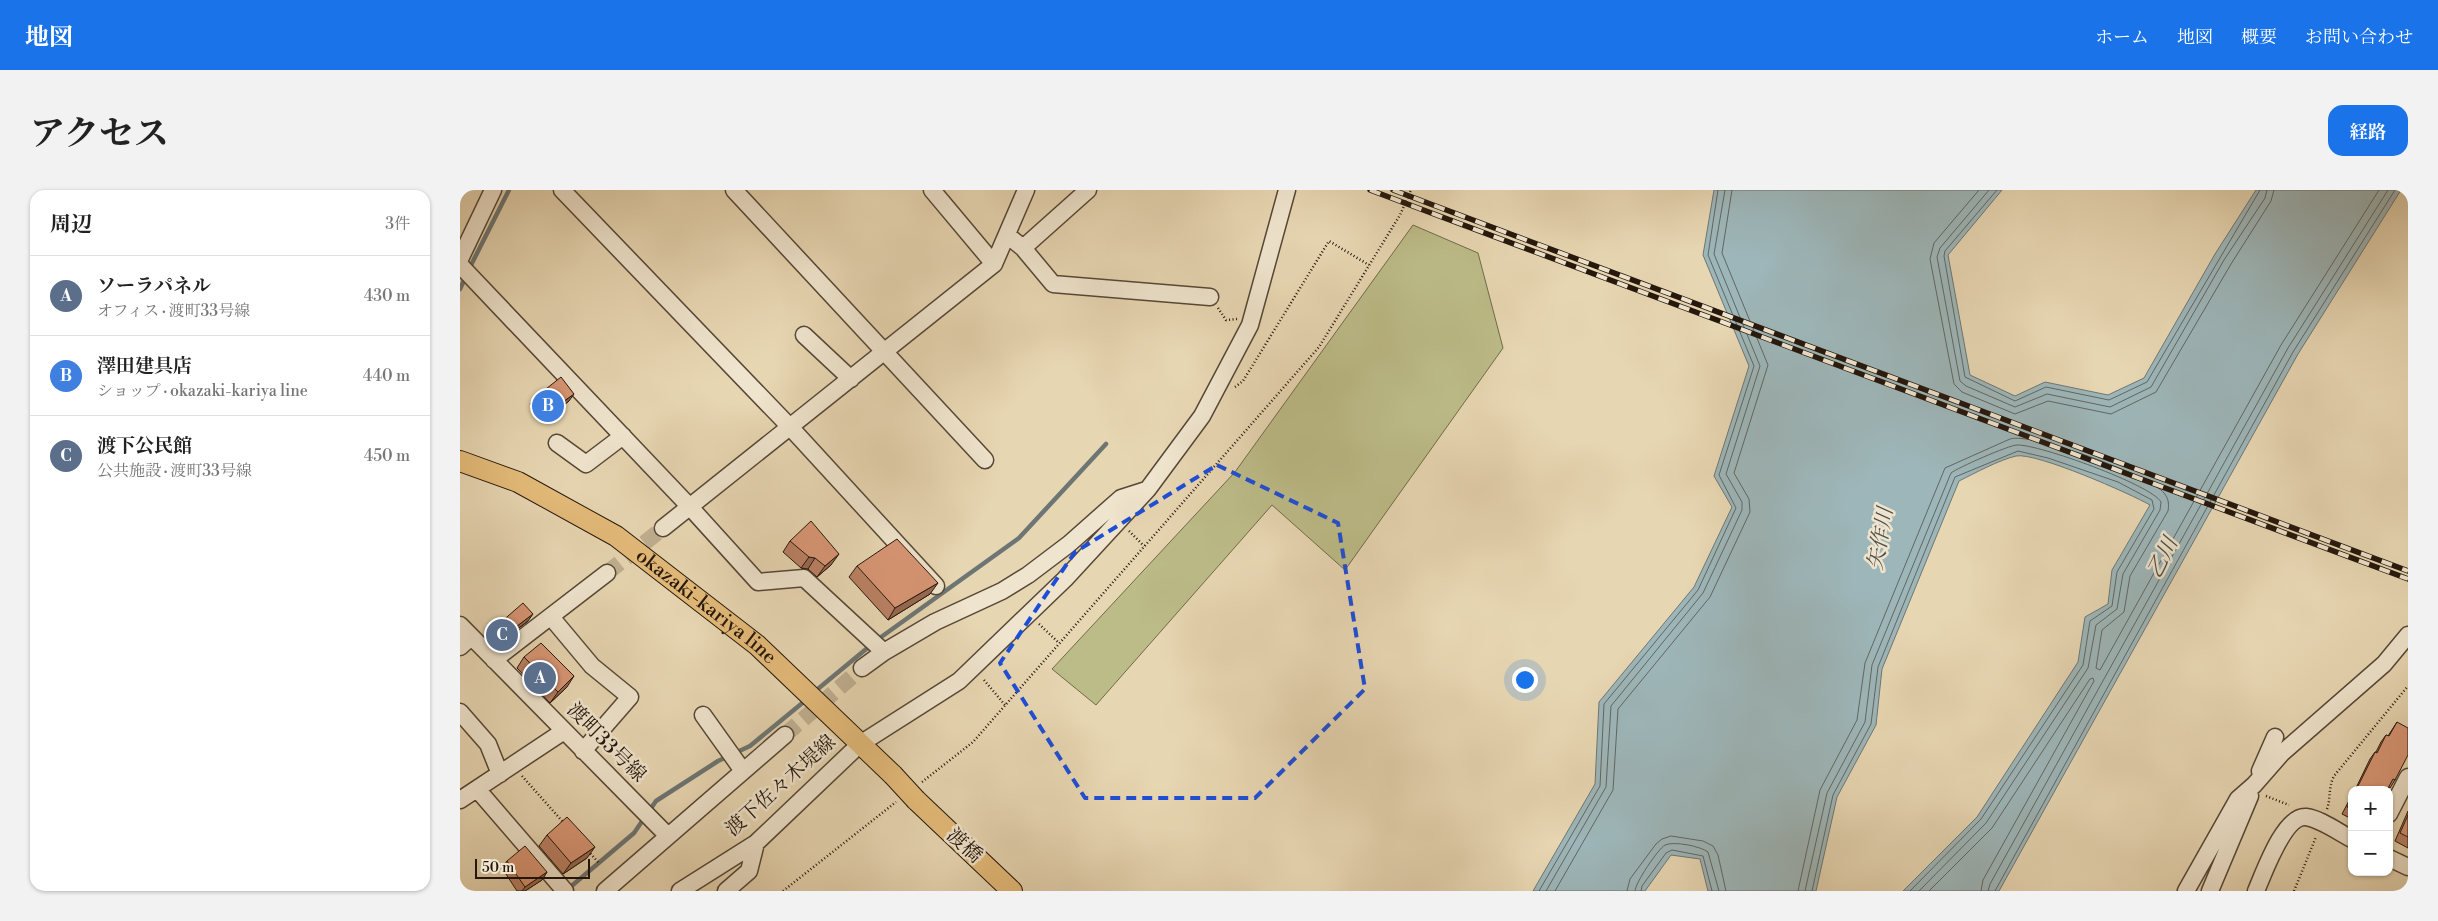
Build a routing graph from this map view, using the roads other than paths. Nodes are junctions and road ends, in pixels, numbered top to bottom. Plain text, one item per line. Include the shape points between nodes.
1 (493, 190) edge
2 (562, 190) edge
3 (734, 190) edge
4 (932, 190) edge
5 (1026, 190) edge
6 (1088, 190) edge
7 (1287, 190) edge
8 (1006, 235) junction
9 (1023, 248) junction
10 (460, 259) edge
11 (994, 264) junction
12 (460, 266) edge
13 (1210, 297) road end
14 (804, 335) dead end
15 (886, 351) junction
16 (851, 379) junction
17 (791, 428) junction
18 (623, 436) junction
19 (557, 443) dead end
20 (985, 460) dead end
21 (460, 461) edge
22 (1148, 490) junction
23 (690, 507) junction
24 (664, 528) tunnel mouth
25 (608, 573) tunnel mouth
26 (936, 586) edge
27 (550, 617) junction
28 (2408, 635) edge
29 (464, 636) edge
30 (884, 652) junction
31 (494, 660) junction
32 (862, 668) tunnel mouth
33 (460, 712) edge
34 (702, 715) dead end
35 (564, 731) junction
36 (785, 735) tunnel mouth
37 (2275, 737) dead end
38 (860, 744) junction
39 (583, 750) junction
40 (506, 770) junction
41 (743, 771) junction
42 (2408, 778) edge
43 (2257, 790) junction
44 (466, 794) edge
45 (912, 794) joint
46 (2393, 806) edge
47 (668, 835) junction
48 (2348, 837) edge
49 (756, 843) junction
50 (2393, 860) edge
51 (2408, 867) edge
52 (565, 891) edge
53 (605, 891) edge
54 (680, 891) edge
55 (726, 891) edge
56 (1012, 891) edge
57 (2186, 891) edge
58 (2210, 891) edge
59 (2256, 891) edge

1 - 10 street
2 - 17 street
3 - 15 street
4 - 11 street
5 - 8 street
6 - 9 street
7 - 22 street, 渡下佐々木堤線 via 1252,319 1202,416
8 - 9 street
8 - 11 street
9 - 13 street via 1053,284
11 - 15 street
12 - 18 street
14 - 16 street
15 - 16 street
15 - 20 street
16 - 17 street
17 - 23 street
17 - 26 street
18 - 19 street via 586,464
18 - 23 street
21 - 38 main road, okazaki-kariya line via 518,482 616,536 757,645
22 - 30 street via 1121,498 1070,544 1002,591 935,622
22 - 38 street, 渡下佐々木堤線 via 1065,579 959,681
23 - 24 street
23 - 30 street via 758,582 804,578
25 - 27 street
27 - 31 street
27 - 39 street via 592,666 630,697
28 - 43 street via 2384,664 2282,753
29 - 31 street, 渡町33号線
30 - 32 street
31 - 35 street, 渡町33号線
33 - 40 street
34 - 41 street
35 - 39 street, 渡町33号線
35 - 40 street
36 - 41 street
37 - 43 street
38 - 45 main road, okazaki-kariya line, bridge
38 - 49 street, 渡下佐々木堤線
39 - 47 street, 渡町33号線
40 - 44 street
41 - 47 street
42 - 46 street
43 - 57 street via 2238,800
43 - 58 street
44 - 52 street
45 - 56 main road, 渡橋
47 - 53 street
48 - 59 street via 2304,817 2292,822
49 - 54 street, 渡下佐々木堤線
49 - 55 street via 749,871
50 - 51 street

